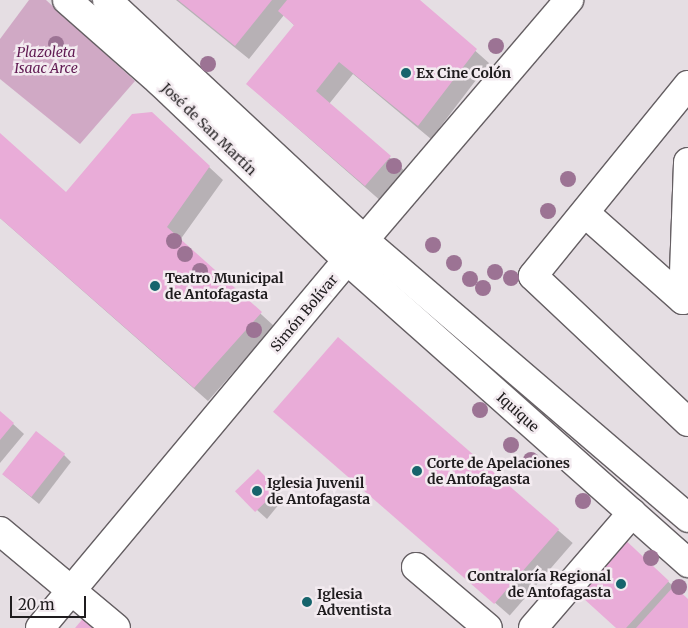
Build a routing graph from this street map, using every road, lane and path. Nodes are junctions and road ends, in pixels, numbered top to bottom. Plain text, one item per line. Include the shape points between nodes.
1 (67, 0) edge
2 (107, 0) edge
3 (569, 0) edge
4 (688, 85) edge
5 (688, 162) edge
6 (585, 213) junction
7 (356, 250) junction
8 (688, 422) edge
9 (632, 513) junction
10 (688, 518) edge
11 (0, 531) edge
12 (688, 563) edge
13 (416, 567) dead end
14 (72, 591) junction
15 (40, 628) edge
16 (116, 628) edge
17 (488, 628) edge
18 (533, 628) edge

1 - 7 street, José de San Martín
2 - 7 street, José de San Martín
3 - 7 street, Simón Bolívar
4 - 6 street
5 - 6 street via 683,300
6 - 8 street via 533,276
7 - 9 street, Iquique
7 - 10 street
7 - 14 street, Simón Bolívar
9 - 12 street, Iquique
9 - 18 street
11 - 14 street
13 - 17 street
14 - 15 street, Simón Bolívar
14 - 16 street

